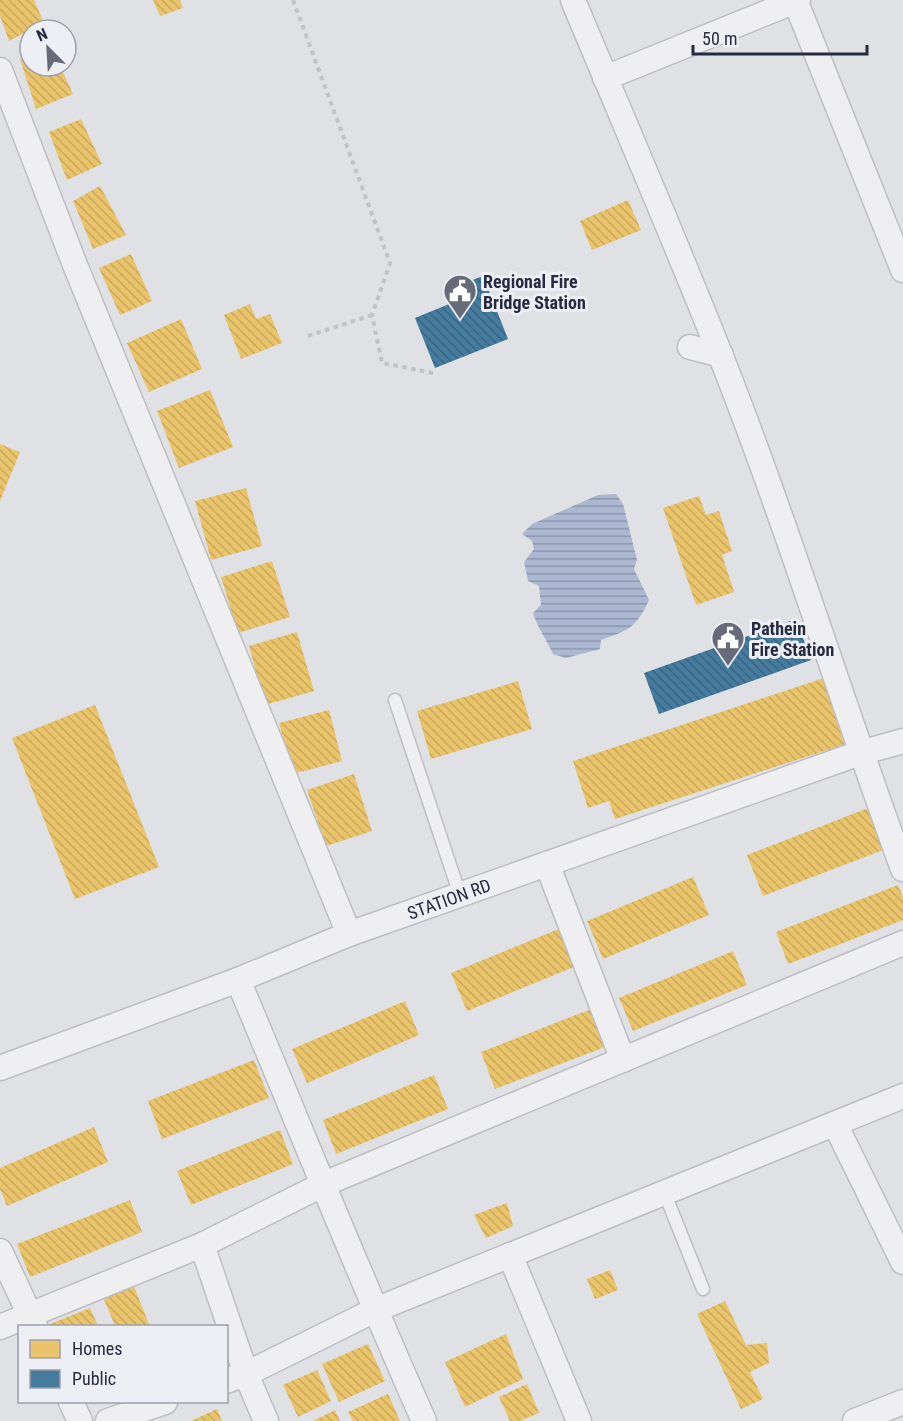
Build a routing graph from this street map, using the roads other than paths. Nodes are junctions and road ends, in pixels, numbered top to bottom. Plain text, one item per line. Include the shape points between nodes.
1 (573, 0) edge
2 (796, 0) edge
3 (0, 70) edge
4 (605, 78) junction
5 (903, 270) edge
6 (690, 347) dead end
7 (721, 355) junction
8 (394, 700) dead end
9 (903, 741) edge
10 (860, 753) junction
11 (547, 864) junction
12 (903, 869) edge
13 (460, 895) junction
14 (349, 934) junction
15 (903, 943) edge
16 (238, 980) junction
17 (623, 1060) junction
18 (0, 1068) edge
19 (903, 1096) edge
20 (835, 1124) junction
21 (324, 1184) junction
22 (665, 1194) junction
23 (202, 1245) junction
24 (0, 1251) edge
25 (510, 1255) junction
26 (903, 1262) edge
27 (703, 1289) dead end
28 (375, 1310) junction
29 (32, 1321) edge
30 (223, 1325) edge
31 (0, 1328) edge
32 (228, 1346) edge
33 (236, 1377) edge
34 (903, 1402) edge
35 (72, 1403) edge
36 (159, 1403) edge
37 (80, 1421) edge
38 (108, 1421) edge
39 (266, 1421) edge
40 (424, 1421) edge
41 (579, 1421) edge
42 (855, 1421) edge

1 - 4 street
2 - 4 street
2 - 5 street
3 - 14 street via 75,265
4 - 7 street
6 - 7 street
7 - 10 street
8 - 13 lane
9 - 10 street, STATION RD
10 - 11 street, STATION RD
10 - 12 street
11 - 13 street, STATION RD
11 - 17 street
13 - 14 street, STATION RD
14 - 16 street, STATION RD
15 - 17 street
16 - 18 street, STATION RD
16 - 21 street
17 - 21 street
19 - 20 street
20 - 22 street
20 - 26 street
21 - 23 street
21 - 28 street
22 - 25 street
22 - 27 lane
23 - 29 street
23 - 30 street
24 - 29 street
25 - 28 street
25 - 41 street
28 - 33 street
28 - 40 street
29 - 31 street
32 - 33 street
33 - 39 street
34 - 42 street
35 - 37 street
36 - 38 street

